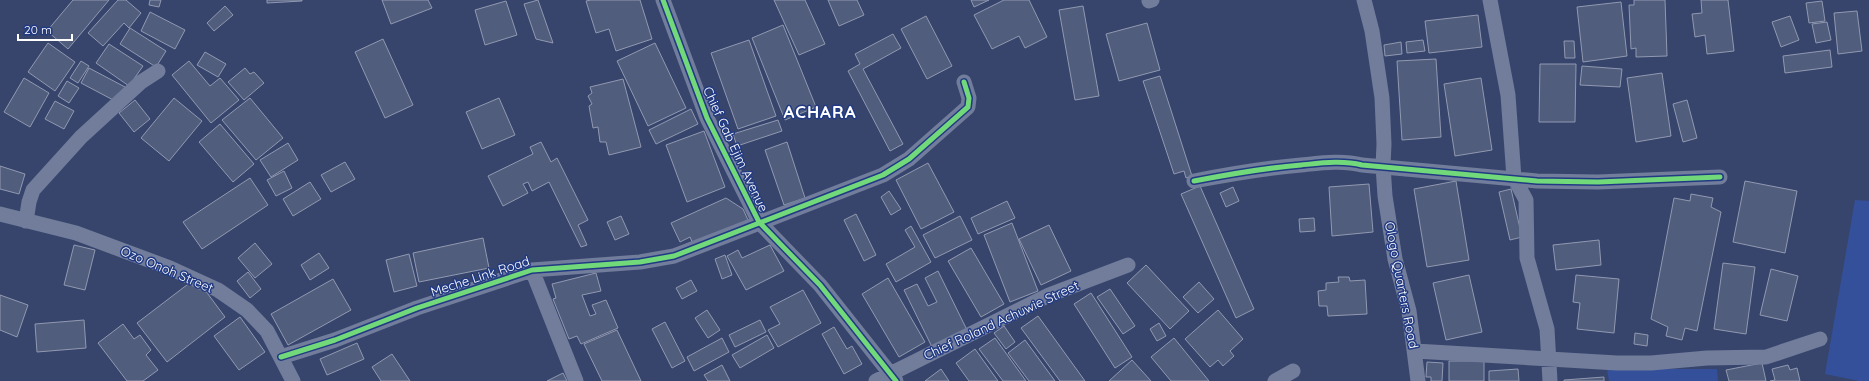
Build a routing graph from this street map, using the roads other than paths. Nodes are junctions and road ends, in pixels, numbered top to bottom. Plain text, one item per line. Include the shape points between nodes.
1 (663, 0) edge
2 (1364, 0) edge
3 (1490, 0) edge
4 (158, 71) dead end
5 (964, 82) dead end
6 (1383, 166) junction
7 (1514, 178) junction
8 (1720, 178) dead end
9 (1194, 181) dead end
10 (0, 214) edge
11 (26, 221) junction
12 (759, 222) junction
13 (1128, 265) dead end
14 (532, 270) junction
15 (1820, 340) dead end
16 (1415, 351) junction
17 (281, 357) junction
18 (1550, 359) junction
19 (1293, 371) dead end
20 (893, 377) edge
21 (293, 381) edge
22 (576, 381) edge
23 (876, 381) edge
24 (1275, 381) edge
25 (1418, 381) edge
26 (1550, 381) edge

1 - 12 street, Chief Gab Ejim Avenue via 707,118
2 - 6 street, Ologo Quarters Road via 1372,31 1382,98
3 - 7 street via 1508,95
4 - 11 street via 141,82 81,136 43,178 33,190
5 - 12 street, Meche Link Road via 969,98 968,107 909,159 883,175
6 - 7 street
6 - 9 street via 1351,162 1311,164
6 - 16 street, Ologo Quarters Road via 1395,259 1409,311
7 - 8 street via 1598,182
7 - 18 street via 1526,200 1527,258 1547,329
10 - 11 street, Ozo Onoh Street
11 - 17 street, Ozo Onoh Street via 76,233 170,268 212,287 247,310 267,331
12 - 14 street, Meche Link Road via 674,256 640,262
12 - 20 street, Chief Gab Ejim Avenue via 820,285
13 - 20 street, Chief Roland Achuwie Street via 1049,295
14 - 17 street, Meche Link Road via 416,308 335,340
14 - 22 street
15 - 18 street via 1766,357 1645,363
16 - 18 street
16 - 25 street, Ologo Quarters Road
17 - 21 street, Ozo Onoh Street
18 - 26 street
19 - 24 street
20 - 23 street, Chief Roland Achuwie Street

